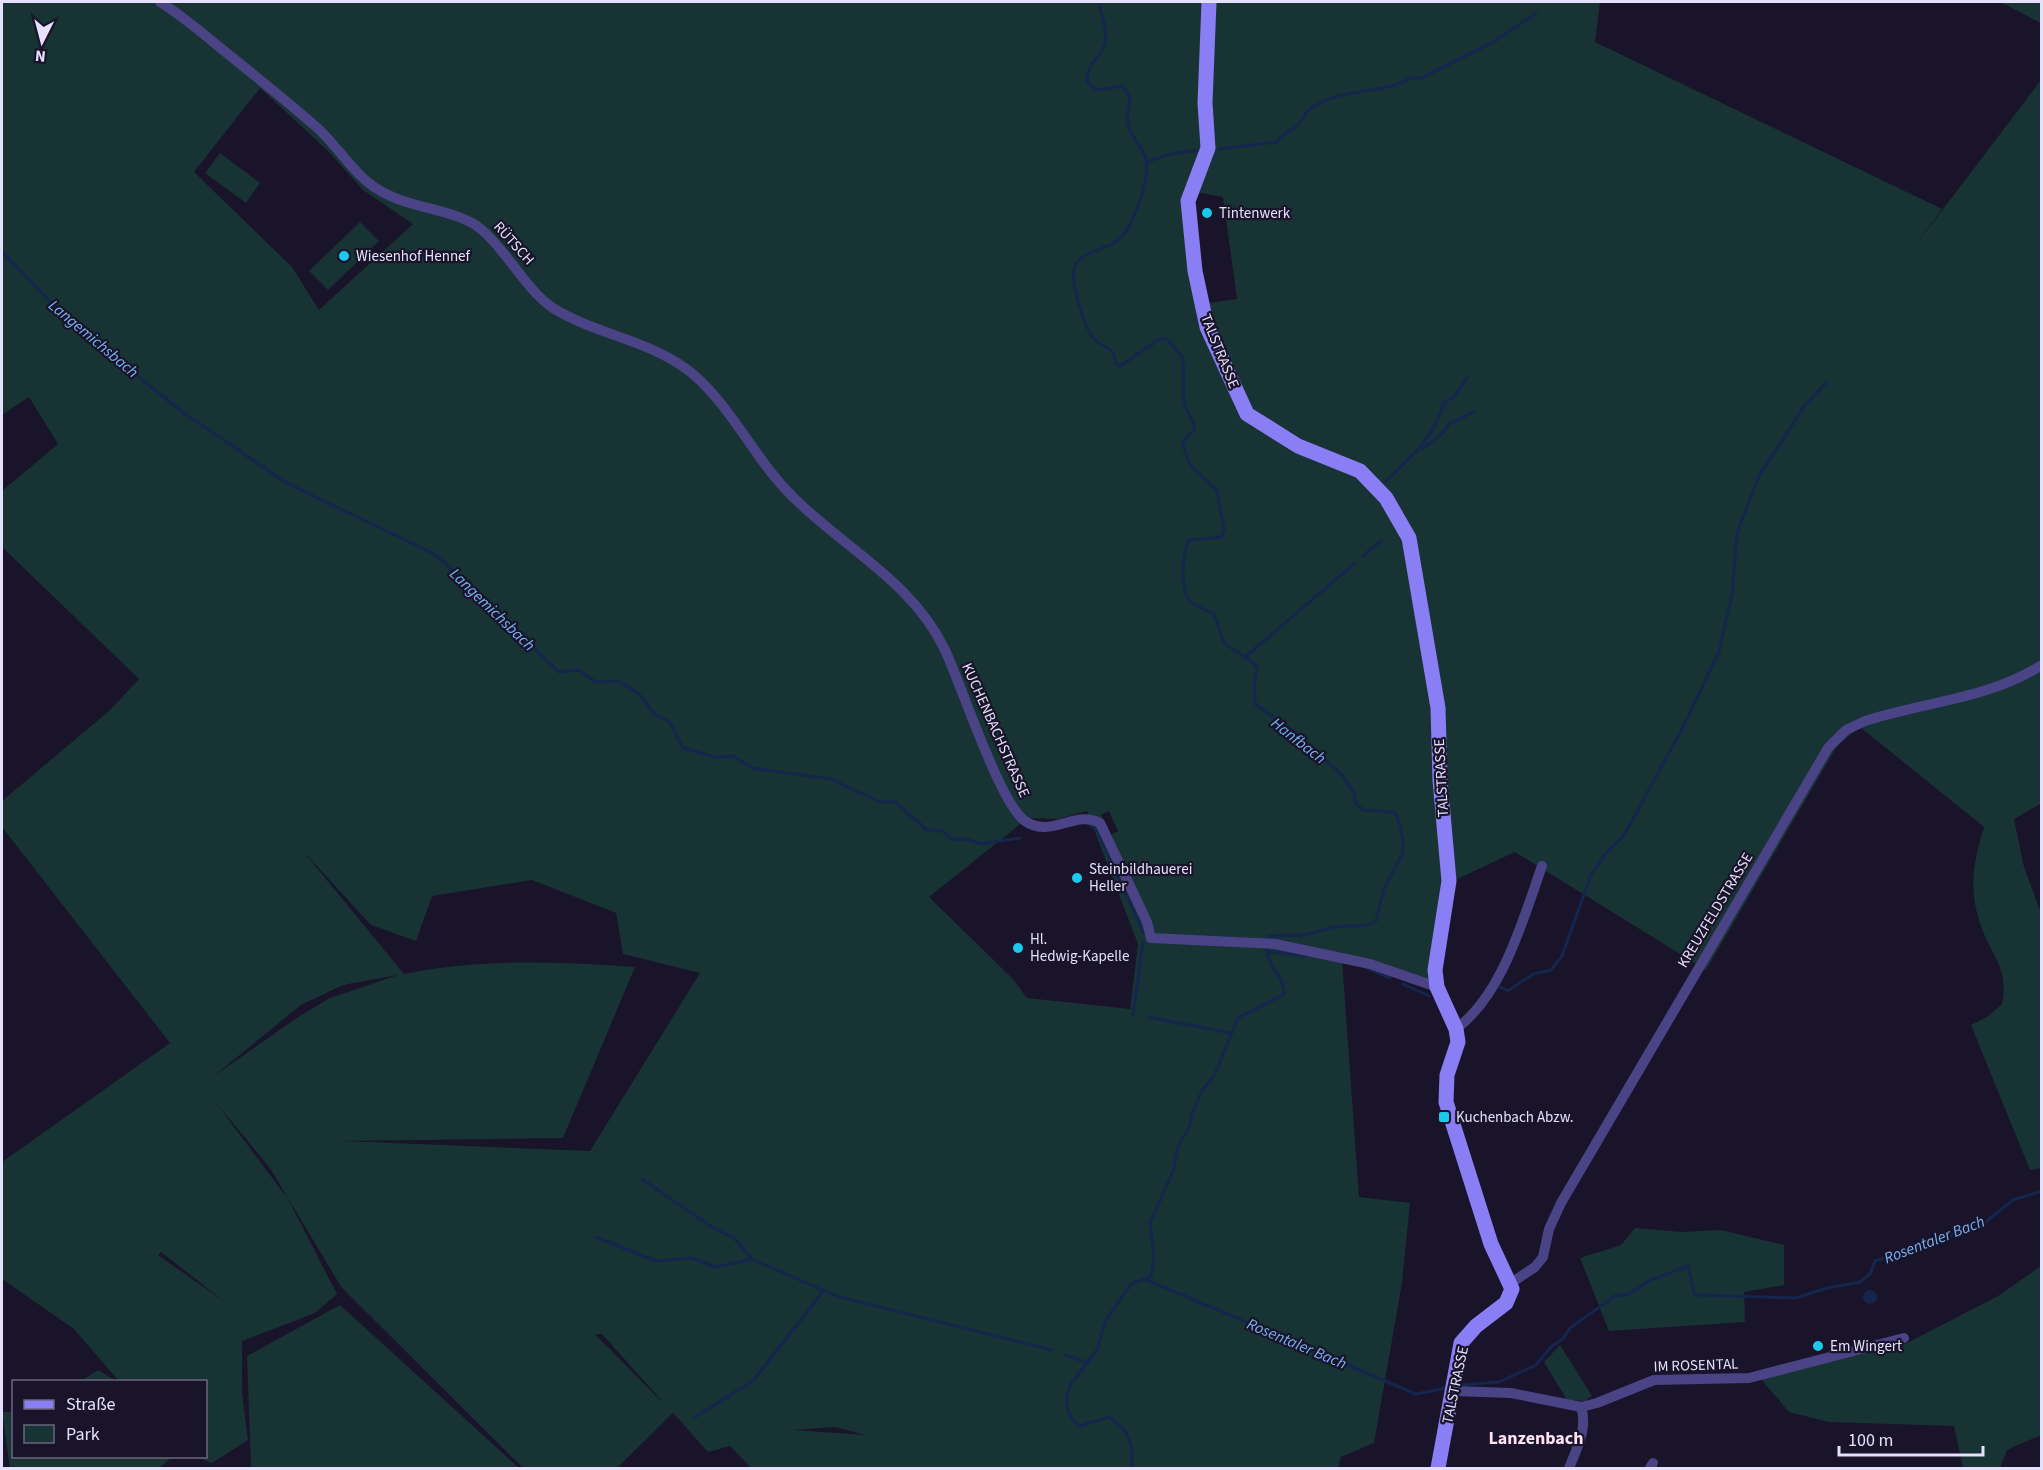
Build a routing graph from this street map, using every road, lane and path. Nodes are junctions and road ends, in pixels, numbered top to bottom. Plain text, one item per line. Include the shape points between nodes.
1 (160, 2) edge
2 (1209, 2) edge
3 (824, 524) joint
4 (2042, 665) edge
5 (1542, 866) dead end
6 (1437, 987) junction
7 (1456, 1029) junction
8 (1511, 1283) junction
9 (1904, 1338) dead end
10 (1454, 1391) junction
11 (1581, 1407) junction
12 (1438, 1468) edge
13 (1569, 1468) edge

1 - 3 street, RÜTSCH via 317,127 375,189 403,203 451,215 481,228 549,306 591,328 651,347 692,374 724,406 741,434 791,496
2 - 6 main road, TALSTRASSE via 1205,103 1208,148 1188,201 1195,271 1207,327 1247,414 1298,446 1360,471 1386,498 1409,538 1438,708 1449,881 1435,970
3 - 6 street, KUCHENBACHSTRASSE via 870,560 934,629 1015,812 1038,827 1054,827 1085,818 1100,823 1151,938 1275,944 1370,964
4 - 8 street, KREUZFELDSTRASSE via 1995,690 1864,721 1846,730 1828,748 1561,1203 1549,1229 1543,1257 1535,1268
5 - 7 street via 1509,957 1472,1017
6 - 7 main road, TALSTRASSE
7 - 8 main road, TALSTRASSE via 1458,1042 1446,1082 1446,1102 1491,1244
8 - 10 main road, TALSTRASSE via 1506,1303 1461,1343
9 - 11 street, IM ROSENTAL via 1749,1378 1654,1380
10 - 11 street, IM ROSENTAL via 1511,1393
10 - 12 main road, TALSTRASSE
11 - 13 street via 1581,1437

